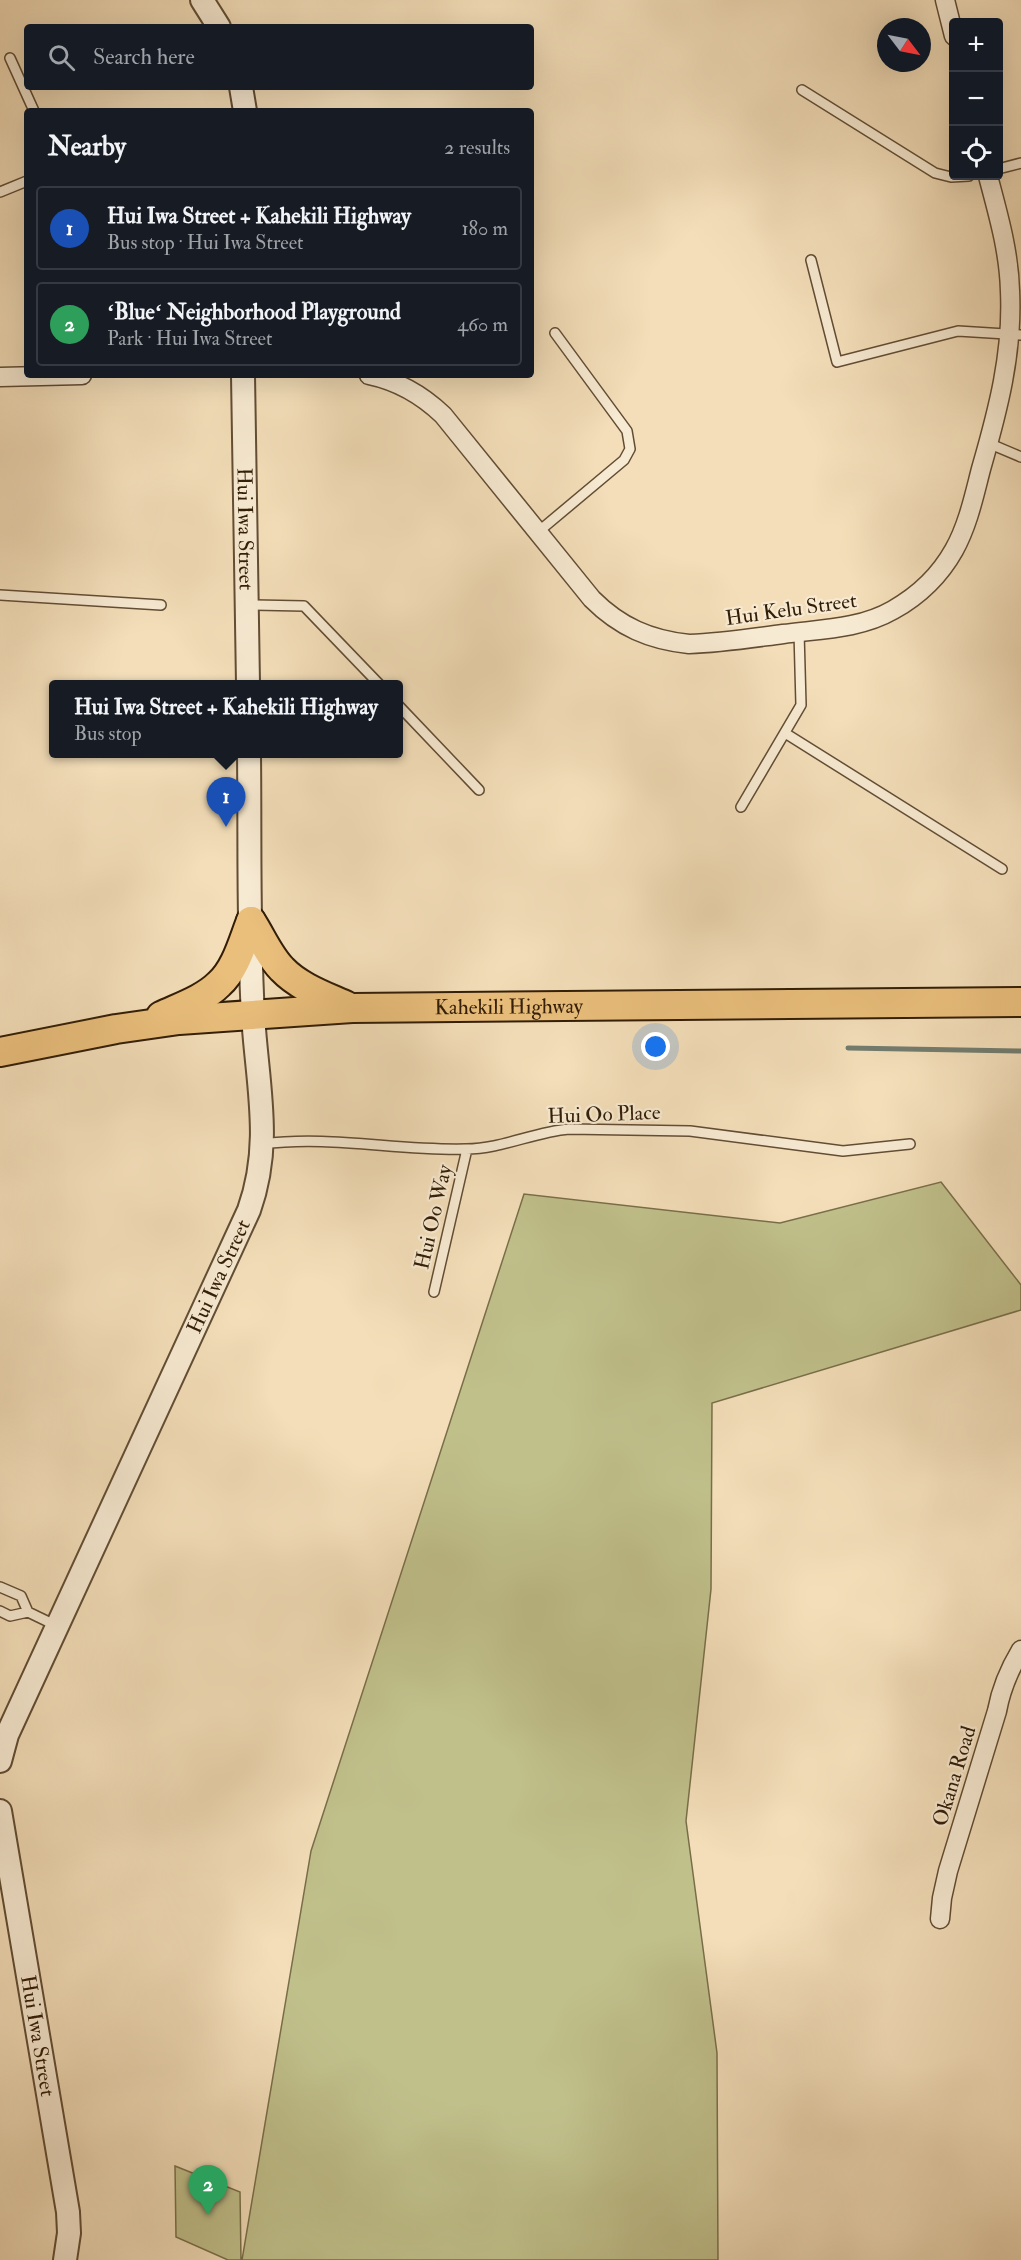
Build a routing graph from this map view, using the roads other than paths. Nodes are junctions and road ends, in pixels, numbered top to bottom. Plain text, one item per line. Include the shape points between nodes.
1 (202, 0) edge
2 (945, 0) edge
3 (950, 18) edge
4 (217, 24) edge
5 (10, 58) dead end
6 (24, 89) edge
7 (24, 90) edge
8 (242, 90) edge
9 (802, 90) dead end
10 (33, 108) edge
11 (244, 108) edge
12 (1021, 163) edge
13 (1003, 168) edge
14 (949, 176) edge
15 (989, 180) edge
16 (24, 182) edge
17 (0, 192) edge
18 (811, 260) dead end
19 (555, 333) dead end
20 (1015, 335) edge
21 (24, 376) edge
22 (0, 377) edge
23 (243, 378) edge
24 (378, 378) edge
25 (988, 443) junction
26 (1021, 457) edge
27 (538, 532) junction
28 (0, 595) edge
29 (161, 605) dead end
30 (247, 605) junction
31 (799, 632) junction
32 (248, 680) edge
33 (375, 680) edge
34 (403, 709) edge
35 (785, 733) junction
36 (249, 758) edge
37 (479, 790) dead end
38 (741, 807) dead end
39 (1002, 869) dead end
40 (251, 921) junction
41 (1021, 1002) edge
42 (352, 1008) junction
43 (253, 1014) junction
44 (140, 1026) junction
45 (0, 1052) edge
46 (263, 1144) junction
47 (910, 1144) dead end
48 (467, 1149) junction
49 (434, 1292) dead end
50 (0, 1587) edge
51 (0, 1611) edge
52 (28, 1612) junction
53 (57, 1626) junction
54 (1021, 1650) edge
55 (0, 1761) edge
56 (0, 1811) edge
57 (940, 1918) dead end
58 (65, 2260) edge

1 - 4 street
2 - 3 street
5 - 6 lane
7 - 10 lane
8 - 11 street
9 - 14 lane via 935,173
12 - 13 lane
15 - 20 street, Hui Kelu Street via 1005,241
16 - 17 lane
18 - 20 lane via 837,362 958,331
19 - 27 lane via 627,431 630,443 624,460
20 - 25 street, Hui Kelu Street
21 - 22 street
23 - 30 street, Hui Iwa Street
24 - 27 street, Hui Kelu Street via 406,388 437,410
25 - 26 lane
25 - 31 street, Hui Kelu Street via 961,536 945,564 922,590 893,611 859,625
27 - 31 street, Hui Kelu Street via 592,599 627,627 652,638 708,644
28 - 29 lane
30 - 32 street, Hui Iwa Street
30 - 33 lane via 304,606
31 - 35 lane via 802,699
34 - 37 lane
35 - 38 lane
35 - 39 lane
36 - 40 street, Hui Iwa Street
40 - 42 main road via 280,968 312,990
40 - 43 street, Hui Iwa Street
40 - 44 main road via 220,984
41 - 42 main road, Kahekili Highway
42 - 43 main road, Kahekili Highway
43 - 44 main road, Kahekili Highway
43 - 46 street, Hui Iwa Street
44 - 45 main road, Kahekili Highway
46 - 48 lane, Hui Oo Place via 300,1141
46 - 53 street, Hui Iwa Street via 259,1179 249,1210
47 - 48 lane, Hui Oo Place via 843,1152 690,1131 570,1129
48 - 49 lane, Hui Oo Way
50 - 52 lane via 21,1596
51 - 52 lane via 10,1616
52 - 53 lane
53 - 55 street, Hui Iwa Street via 7,1735
54 - 57 street, Okana Road via 1000,1694 948,1871
56 - 58 street, Hui Iwa Street via 68,2212

